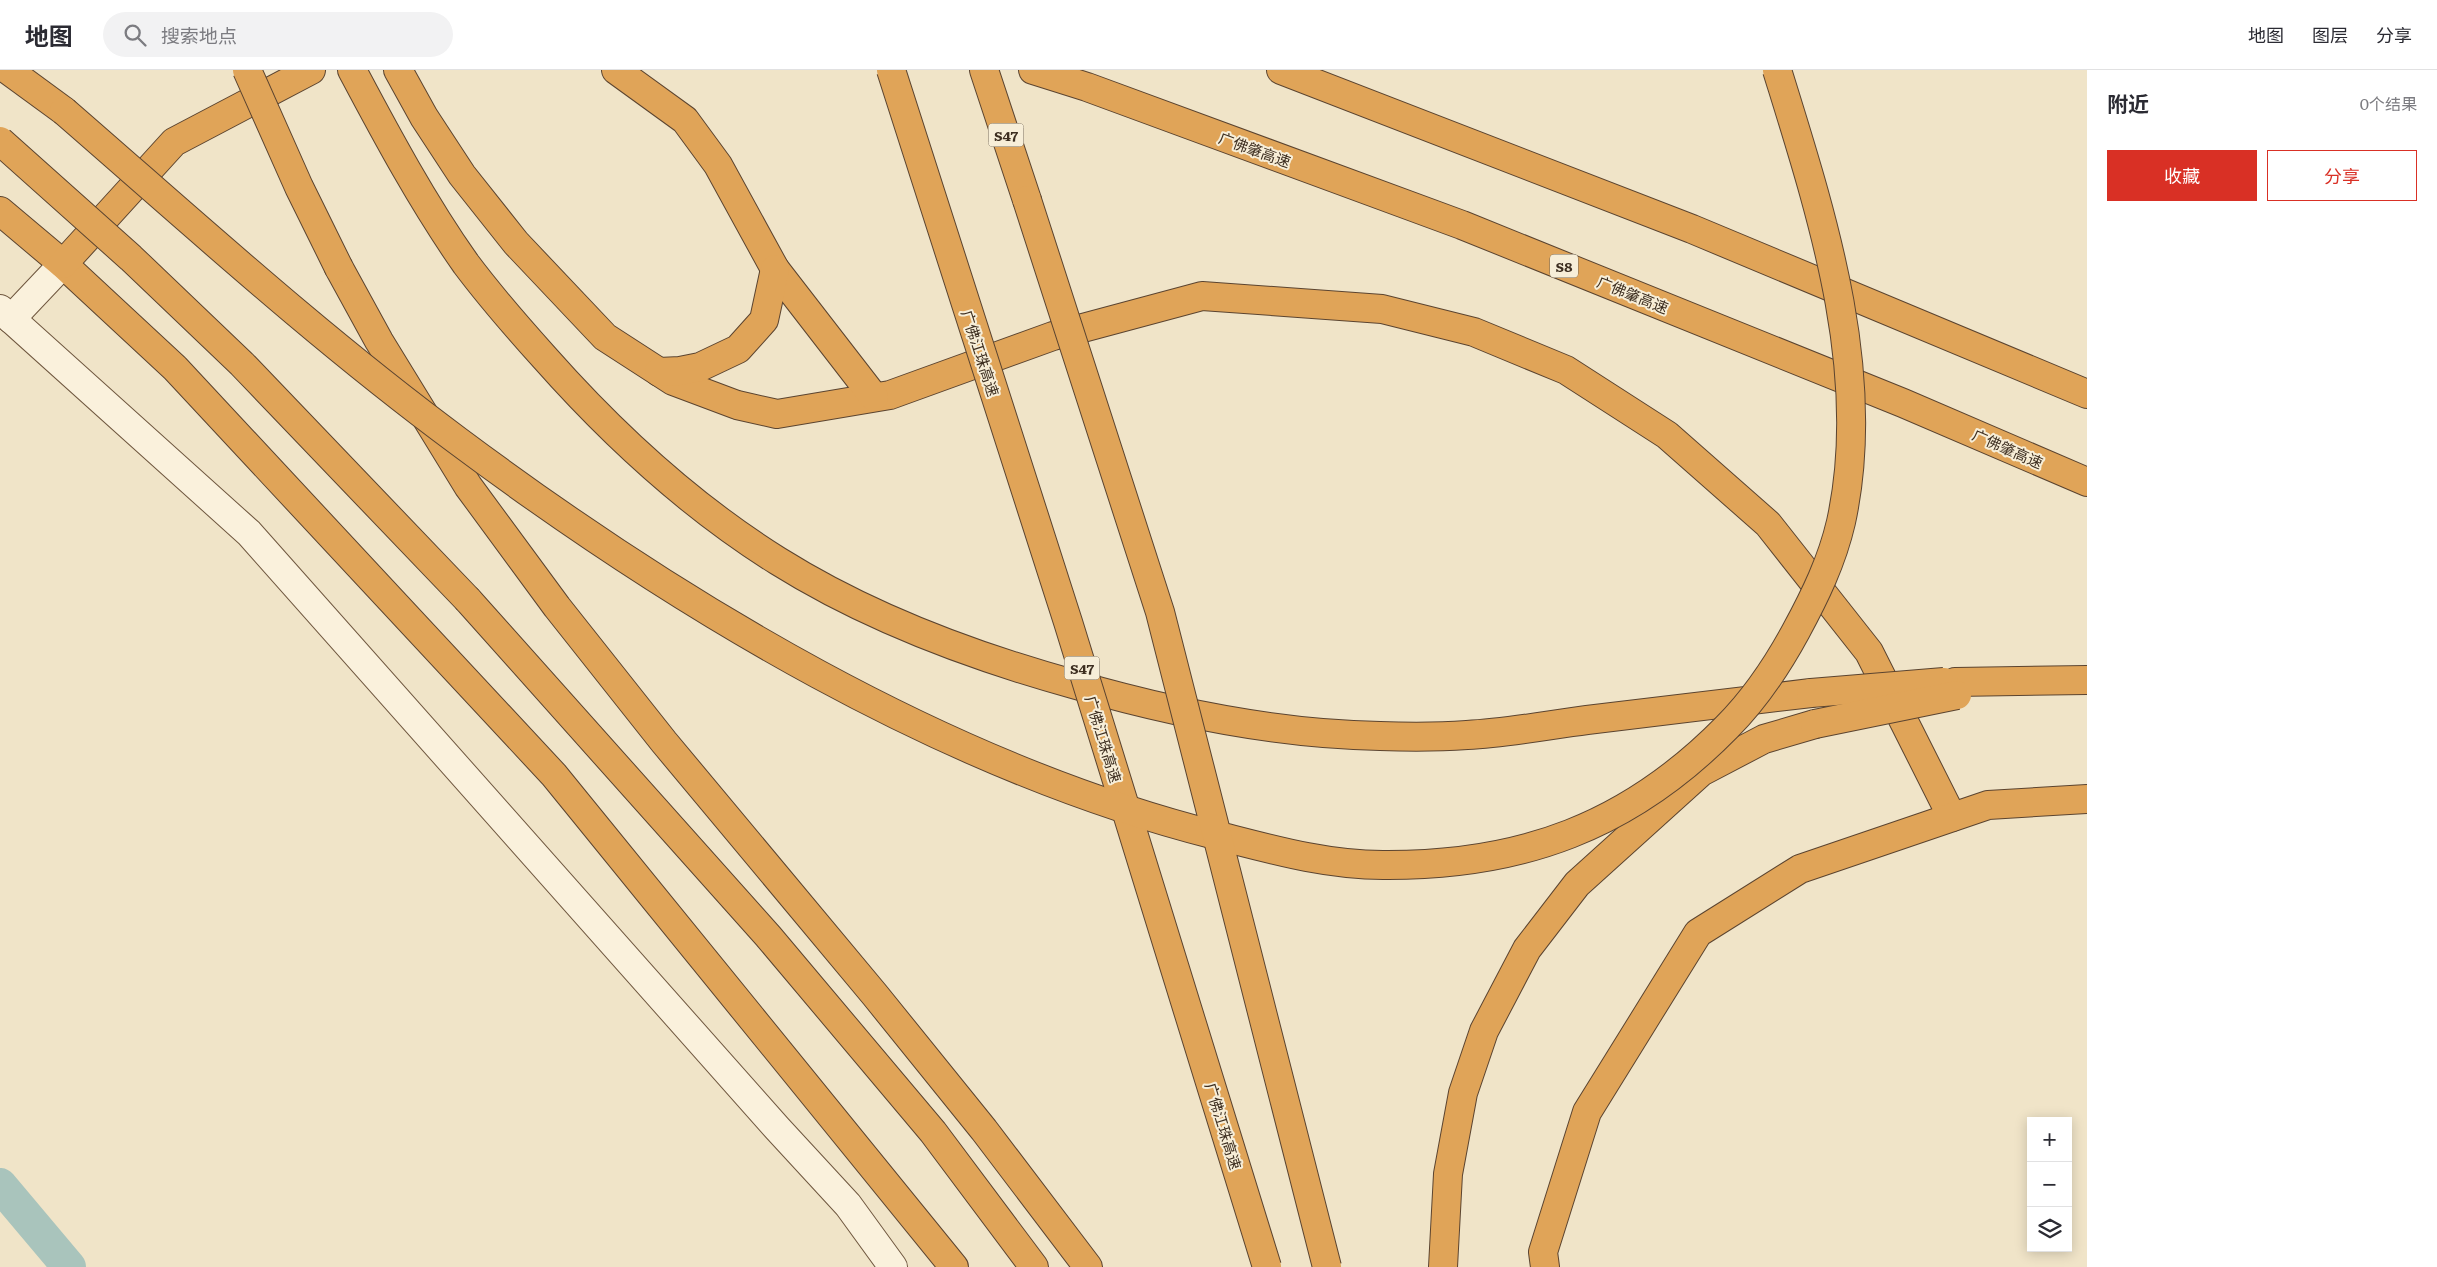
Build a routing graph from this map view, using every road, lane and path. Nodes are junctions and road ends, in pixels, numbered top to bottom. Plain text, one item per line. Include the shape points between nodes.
1 (8, 70) edge
2 (247, 70) edge
3 (310, 70) edge
4 (352, 70) edge
5 (398, 70) edge
6 (616, 70) edge
7 (891, 70) edge
8 (984, 70) edge
9 (998, 70) edge
10 (1033, 70) edge
11 (1281, 70) edge
12 (1777, 70) edge
13 (0, 141) edge
14 (1027, 200) junction
15 (0, 211) edge
16 (63, 264) junction
17 (775, 269) junction
18 (6, 314) edge
19 (659, 372) junction
20 (2087, 394) edge
21 (874, 396) junction
22 (2087, 482) edge
23 (2086, 680) edge
24 (1956, 688) junction
25 (2087, 798) edge
26 (1952, 817) junction
27 (893, 1267) edge
28 (954, 1267) edge
29 (1034, 1267) edge
30 (1088, 1267) edge
31 (1267, 1267) edge
32 (1327, 1267) edge
33 (1444, 1267) edge
34 (1545, 1267) edge

1 - 12 highway, bridge via 64,111 370,374 460,443 647,572 756,638 865,699 1000,761 1095,798 1182,827 1300,857 1379,865 1458,861 1532,848 1595,825 1643,799 1698,756 1749,704 1784,652 1819,588 1840,526 1851,462 1851,404 1842,314 1820,212
2 - 30 highway, bridge via 339,268 379,341 468,486 557,607 664,742 875,995 984,1130
3 - 16 highway via 174,142
4 - 24 highway, bridge via 423,199 468,266 584,402 654,468 711,515 780,562 845,598 931,637 1012,667 1119,697 1214,718 1289,729 1377,736 1467,736 1811,693
5 - 19 highway via 462,175 516,243 605,337
6 - 17 highway via 684,120 718,165
7 - 31 highway, 广佛江珠高速 / S47, bridge via 1068,622
8 - 14 highway, S47
9 - 14 highway
10 - 22 highway, 广佛肇高速 / S8 via 1462,226 1903,402
11 - 20 highway via 1692,229
13 - 29 highway, bridge via 131,258 242,364 468,600 774,943 933,1132
14 - 32 highway, S47, bridge via 1160,612
15 - 16 highway
16 - 18 street
16 - 28 highway via 175,368 554,775
17 - 19 highway via 764,320 738,349 700,367
17 - 21 highway
18 - 27 street via 249,533 848,1205
19 - 21 highway via 673,381 737,405 777,414
21 - 26 highway via 890,395 1053,336 1202,296 1382,309 1474,332 1566,370 1667,435 1768,524 1870,652
23 - 24 highway
24 - 33 highway, bridge via 1764,739 1701,772 1577,884 1527,949 1484,1032 1463,1093 1448,1174
25 - 26 highway via 1988,805
26 - 34 highway via 1800,869 1698,933 1587,1112 1543,1252

